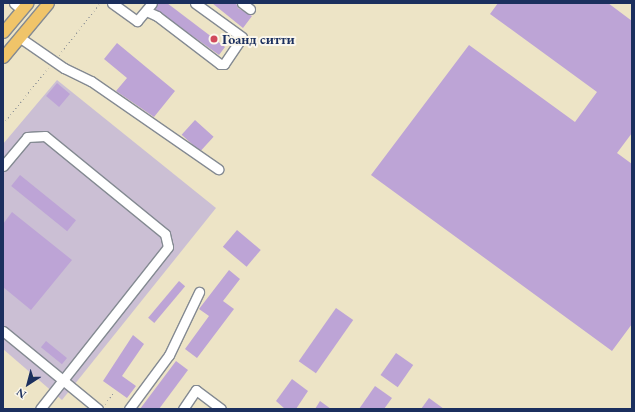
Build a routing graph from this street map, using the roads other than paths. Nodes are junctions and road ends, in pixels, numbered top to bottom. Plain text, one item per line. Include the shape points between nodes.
1 (48, 3) edge
2 (112, 3) edge
3 (152, 3) edge
4 (195, 3) edge
5 (242, 3) edge
6 (21, 5) edge
7 (250, 9) dead end
8 (146, 11) junction
9 (3, 32) edge
10 (19, 37) junction
11 (3, 57) edge
12 (3, 166) edge
13 (218, 169) dead end
14 (199, 292) dead end
15 (3, 331) edge
16 (64, 382) junction
17 (40, 409) edge
18 (99, 409) edge
19 (129, 409) edge
20 (184, 409) edge
21 (221, 409) edge

1 - 10 main road
2 - 8 lane via 137,21
3 - 8 lane
4 - 8 lane via 242,37 224,64 220,64 157,16
5 - 7 lane
6 - 9 main road
10 - 11 main road
10 - 13 lane via 64,68 91,81
12 - 16 lane via 27,137 45,136 166,234 168,247
14 - 19 lane via 168,355
15 - 16 lane
16 - 17 lane
16 - 18 lane
20 - 21 lane via 196,390

